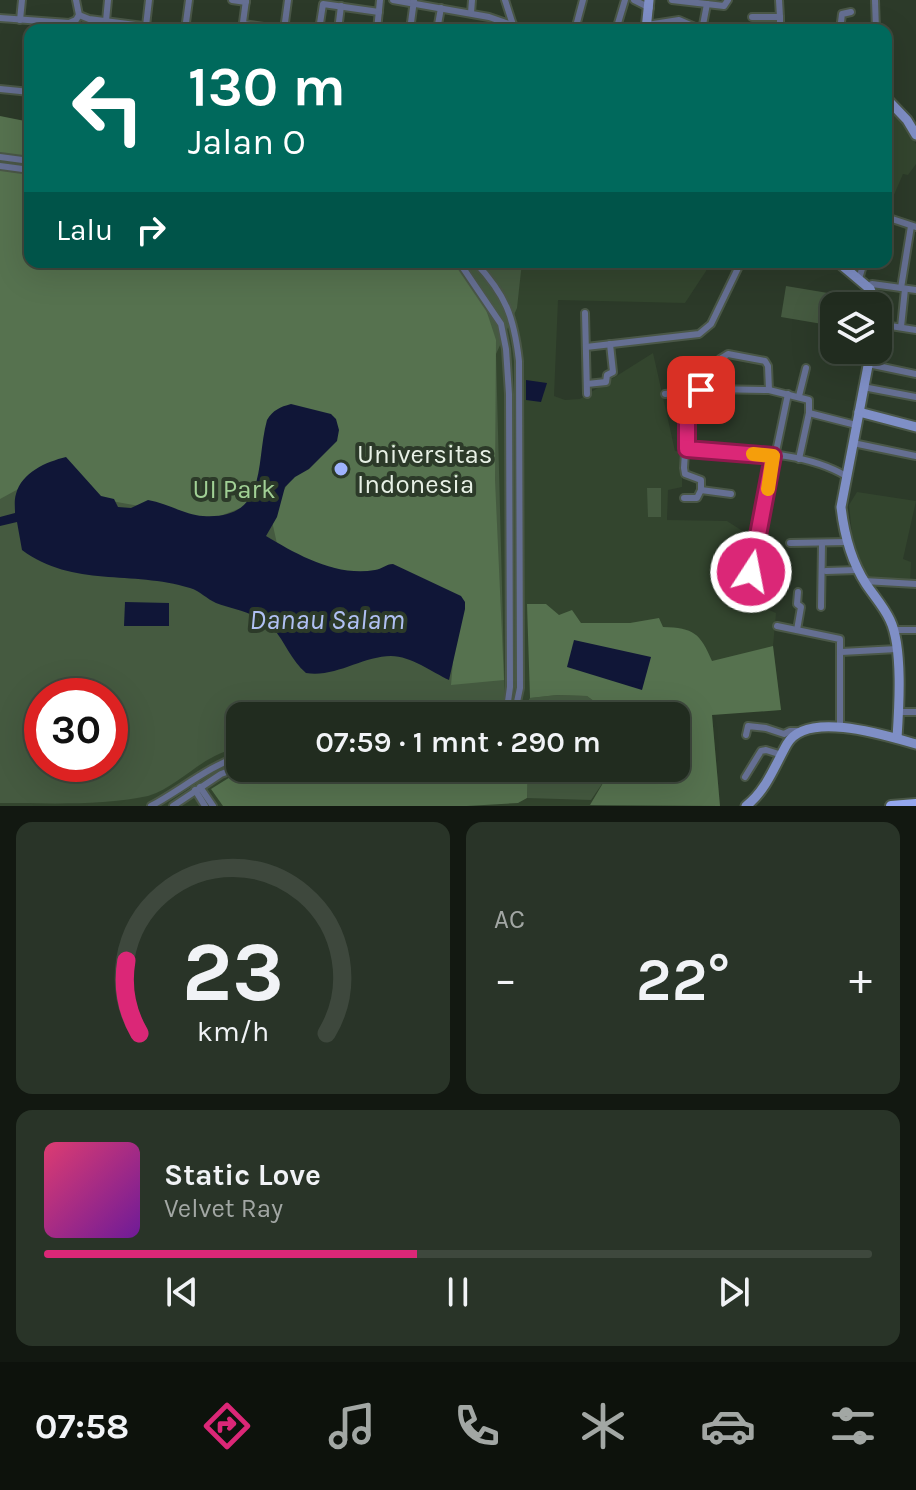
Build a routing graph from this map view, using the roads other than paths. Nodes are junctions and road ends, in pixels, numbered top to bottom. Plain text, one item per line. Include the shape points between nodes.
1 (22, 0) edge
2 (76, 0) edge
3 (108, 0) edge
4 (149, 0) edge
5 (189, 0) edge
6 (232, 0) edge
7 (288, 0) edge
8 (380, 0) edge
9 (393, 0) edge
10 (472, 0) edge
11 (505, 0) edge
12 (583, 0) edge
13 (625, 0) edge
14 (634, 0) edge
15 (672, 0) edge
16 (728, 0) edge
17 (779, 0) edge
18 (875, 0) edge
19 (246, 1) edge
20 (323, 2) edge
21 (414, 2) edge
22 (650, 4) edge
23 (707, 4) junction
24 (341, 6) junction
25 (441, 8) junction
26 (379, 12) junction
27 (851, 12) dead end
28 (471, 13) junction
29 (79, 15) junction
30 (752, 17) dead end
31 (780, 17) junction
32 (0, 18) edge
33 (20, 20) junction
34 (493, 20) junction
35 (106, 21) junction
36 (48, 24) edge
37 (72, 24) edge
38 (115, 24) edge
39 (146, 24) edge
40 (186, 24) edge
41 (243, 24) edge
42 (285, 24) edge
43 (320, 24) edge
44 (339, 24) edge
45 (378, 24) edge
46 (411, 24) edge
47 (438, 24) edge
48 (492, 24) edge
49 (506, 24) edge
50 (514, 24) edge
51 (577, 24) edge
52 (618, 24) edge
53 (648, 24) edge
54 (663, 24) edge
55 (688, 24) edge
56 (703, 24) edge
57 (780, 24) edge
58 (841, 24) edge
59 (876, 24) edge
60 (0, 89) edge
61 (24, 91) edge
62 (892, 104) edge
63 (916, 135) edge
64 (0, 157) edge
65 (24, 160) edge
66 (0, 166) edge
67 (24, 169) edge
68 (892, 219) edge
69 (913, 226) edge
70 (463, 268) edge
71 (479, 268) edge
72 (738, 268) edge
73 (845, 268) edge
74 (862, 268) edge
75 (859, 279) junction
76 (868, 286) junction
77 (903, 288) junction
78 (916, 290) edge
79 (872, 292) edge
80 (585, 313) dead end
81 (892, 326) edge
82 (515, 327) junction
83 (901, 327) junction
84 (502, 330) junction
85 (916, 330) edge
86 (610, 344) junction
87 (586, 347) junction
88 (868, 364) joint
89 (806, 368) dead end
90 (916, 374) edge
91 (587, 384) junction
92 (863, 387) junction
93 (710, 389) junction
94 (769, 390) junction
95 (694, 392) junction
96 (587, 394) dead end
97 (665, 394) dead end
98 (788, 394) junction
99 (799, 396) junction
100 (916, 397) edge
101 (859, 412) junction
102 (809, 413) junction
103 (856, 425) junction
104 (916, 427) edge
105 (852, 443) junction
106 (687, 449) junction
107 (773, 456) junction
108 (916, 456) edge
109 (799, 459) junction
110 (846, 476) junction
111 (701, 490) junction
112 (731, 494) dead end
113 (684, 498) dead end
114 (848, 542) junction
115 (790, 543) dead end
116 (822, 544) junction
117 (858, 570) junction
118 (826, 571) dead end
119 (751, 572) dead end
120 (864, 581) junction
121 (916, 584) edge
122 (798, 592) dead end
123 (821, 607) dead end
124 (510, 624) junction
125 (520, 624) junction
126 (777, 626) dead end
127 (797, 630) junction
128 (894, 630) junction
129 (916, 630) edge
130 (897, 649) junction
131 (841, 652) junction
132 (508, 702) edge
133 (517, 702) edge
134 (898, 712) junction
135 (916, 712) edge
136 (840, 728) junction
137 (798, 731) junction
138 (746, 735) dead end
139 (897, 738) junction
140 (916, 744) edge
141 (782, 755) junction
142 (226, 761) edge
143 (226, 772) edge
144 (745, 777) dead end
145 (196, 786) junction
146 (916, 804) edge
147 (151, 806) edge
148 (173, 806) edge
149 (205, 806) edge
150 (213, 806) edge
151 (746, 806) edge
152 (891, 806) edge

1 - 33 street
2 - 29 street
3 - 35 street
4 - 39 street
5 - 40 street
6 - 19 street
7 - 42 street
8 - 26 street
9 - 21 street
10 - 28 street
11 - 50 street
12 - 51 street
13 - 52 street
14 - 22 street
15 - 23 street
16 - 23 street via 724,6
17 - 31 street
18 - 59 street
19 - 41 street
20 - 24 street
20 - 43 street
21 - 25 street
21 - 46 street
22 - 53 street
23 - 56 street
24 - 26 street
24 - 44 street
25 - 28 street
25 - 47 street
26 - 45 street
27 - 58 street via 842,15
28 - 34 street
29 - 35 street
29 - 37 street
30 - 31 street
31 - 57 street
32 - 33 street
33 - 36 street
34 - 48 street
34 - 49 street
35 - 38 street
54 - 55 street
60 - 61 street
62 - 63 street
64 - 65 street
66 - 67 street
68 - 69 street
69 - 77 street
70 - 84 street
71 - 82 street via 507,306
72 - 86 street via 706,330
73 - 75 street
74 - 75 street
75 - 76 street
76 - 77 street
76 - 79 street
77 - 78 street
77 - 83 street
80 - 87 street
81 - 83 street
82 - 84 street
82 - 125 street
83 - 85 street
84 - 124 street via 509,394
86 - 87 street
86 - 91 street via 613,372 606,382
87 - 91 street
88 - 90 street
88 - 92 street
89 - 99 street
91 - 96 street
92 - 100 street
92 - 101 street
93 - 94 street
93 - 94 street via 720,379 720,359 728,354 765,361
93 - 95 street
94 - 98 street
95 - 97 street
95 - 106 street
98 - 99 street
98 - 107 street
99 - 102 street via 809,400
101 - 103 street
101 - 104 street
102 - 103 street
102 - 109 street
103 - 105 street
105 - 108 street
105 - 110 street
106 - 107 street
106 - 111 street via 685,474 701,480
107 - 109 street
107 - 119 street
109 - 110 street via 825,464
110 - 114 street via 841,507
111 - 112 street
111 - 113 street via 697,498
114 - 116 street
114 - 117 street
115 - 116 street
116 - 123 street
117 - 118 street
117 - 120 street
120 - 121 street
120 - 128 street
122 - 127 street
124 - 125 street
124 - 132 street
125 - 133 street
126 - 127 street
127 - 131 street via 840,638
128 - 129 street
128 - 130 street
130 - 131 street
130 - 134 street
131 - 136 street
134 - 135 street
134 - 139 street
136 - 137 street
136 - 139 street
137 - 138 street via 784,734 748,726
137 - 141 street
139 - 140 street
141 - 144 street via 761,751
141 - 151 street
142 - 145 street
143 - 145 street
145 - 147 street
145 - 148 street
145 - 149 street
145 - 150 street
146 - 152 main road

